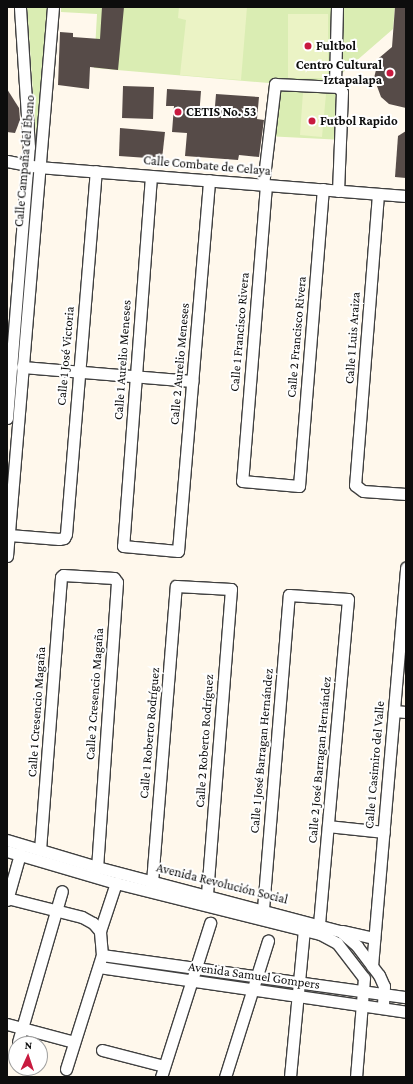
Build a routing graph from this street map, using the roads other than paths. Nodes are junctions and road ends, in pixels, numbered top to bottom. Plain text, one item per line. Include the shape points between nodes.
1 (19, 7) edge
2 (53, 7) edge
3 (337, 7) edge
4 (338, 87) junction
5 (7, 161) edge
6 (33, 166) junction
7 (96, 171) junction
8 (151, 176) junction
9 (209, 180) junction
10 (265, 185) junction
11 (323, 189) junction
12 (338, 191) junction
13 (378, 194) junction
14 (406, 196) edge
15 (13, 368) edge
16 (79, 372) junction
17 (136, 376) junction
18 (192, 381) junction
19 (7, 418) edge
20 (11, 456) edge
21 (299, 486) joint
22 (406, 494) edge
23 (9, 535) junction
24 (178, 551) joint
25 (7, 556) edge
26 (406, 567) edge
27 (61, 577) joint
28 (231, 589) joint
29 (289, 595) joint
30 (394, 711) junction
31 (406, 712) edge
32 (328, 826) junction
33 (384, 832) junction
34 (7, 840) edge
35 (40, 850) junction
36 (7, 851) edge
37 (19, 860) junction
38 (97, 867) junction
39 (152, 882) junction
40 (116, 883) junction
41 (62, 891) dead end
42 (207, 895) junction
43 (7, 899) edge
44 (264, 909) junction
45 (57, 910) junction
46 (210, 923) dead end
47 (319, 923) junction
48 (304, 930) junction
49 (100, 931) junction
50 (340, 931) junction
51 (374, 938) junction
52 (268, 941) dead end
53 (102, 955) junction
54 (372, 966) junction
55 (99, 967) junction
56 (195, 968) junction
57 (257, 976) junction
58 (190, 981) junction
59 (300, 982) junction
60 (252, 990) junction
61 (364, 991) junction
62 (385, 994) junction
63 (299, 996) junction
64 (406, 997) edge
65 (362, 1005) junction
66 (383, 1008) junction
67 (406, 1012) edge
68 (7, 1024) edge
69 (22, 1028) junction
70 (20, 1036) edge
71 (74, 1042) junction
72 (102, 1050) dead end
73 (66, 1069) dead end
74 (163, 1072) edge
75 (225, 1077) edge
76 (290, 1077) edge
77 (356, 1077) edge

1 - 6 street, Calle Campaña del Ébano
2 - 6 street, Calle Campaña del Ébano
3 - 4 street via 335,80
4 - 10 street, Calle 1 Francisco Rivera via 275,84
4 - 12 street via 342,92
5 - 6 street, Calle Combate de Celaya
6 - 7 street, Calle Combate de Celaya
6 - 15 street, Calle Campaña del Ébano
7 - 8 street, Calle Combate de Celaya
7 - 16 street, Calle 1 José Victoria
8 - 9 street, Calle Combate de Celaya
8 - 17 street, Calle 1 Aurelio Meneses
9 - 10 street, Calle Combate de Celaya
9 - 18 street, Calle 2 Aurelio Meneses
10 - 11 street, Calle Combate de Celaya
10 - 21 street, Calle 1 Francisco Rivera via 242,481
11 - 12 street, Calle Combate de Celaya
11 - 21 street, Calle 2 Francisco Rivera
12 - 13 street, Calle Combate de Celaya
13 - 14 street, Calle Combate de Celaya
13 - 22 street, Calle 1 Luis Araiza via 355,485 363,491
15 - 16 street
15 - 19 street, Calle Campaña del Ébano
15 - 20 street, Calle Campaña del Ébano
16 - 17 street
16 - 23 street, Calle 1 José Victoria via 66,534 59,540
17 - 18 street
17 - 24 street, Calle 1 Aurelio Meneses via 123,546
18 - 24 street, Calle 2 Aurelio Meneses
20 - 23 street, Calle Campaña del Ébano
23 - 25 street, Calle Campaña del Ébano
26 - 30 street, Calle 1 Casimiro del Valle
27 - 35 street, Calle 1 Cresencio Magaña
27 - 38 street, Calle 2 Cresencio Magaña via 63,575 117,580
28 - 39 street, Calle 1 Roberto Rodríguez via 176,586
28 - 42 street, Calle 2 Roberto Rodríguez
29 - 32 street, Calle 2 José Barragan Hernández via 348,599
29 - 44 street, Calle 1 José Barragan Hernández
30 - 31 street
30 - 33 street, Calle 1 Casimiro del Valle
32 - 33 street
32 - 47 street, Calle 2 José Barragan Hernández
33 - 51 street, Calle 1 Casimiro del Valle
34 - 35 street, Avenida Revolución Social
35 - 38 street, Avenida Revolución Social
36 - 37 street, Avenida Revolución Social
37 - 40 street, Avenida Revolución Social
37 - 43 street
38 - 39 street, Avenida Revolución Social
39 - 42 street, Avenida Revolución Social
40 - 48 street, Avenida Revolución Social
40 - 49 street
41 - 45 street
42 - 44 street, Avenida Revolución Social
43 - 45 street
44 - 47 street, Avenida Revolución Social
45 - 49 street via 82,917
45 - 69 street
46 - 56 street
47 - 50 street, Avenida Revolución Social
48 - 59 street
48 - 61 street, Avenida Revolución Social via 330,938 345,950 364,978
49 - 53 street
50 - 51 street
50 - 54 street, Avenida Revolución Social via 357,946
51 - 54 street, Calle 1 Casimiro del Valle
52 - 57 street
53 - 55 street
53 - 56 street, Avenida Samuel Gompers
54 - 62 street, Avenida Revolución Social via 384,986
55 - 58 street, Avenida Samuel Gompers
55 - 71 street
56 - 57 street, Avenida Samuel Gompers
56 - 58 street
57 - 59 street, Avenida Samuel Gompers
57 - 60 street
58 - 60 street, Avenida Samuel Gompers
58 - 74 street
59 - 61 street, Avenida Samuel Gompers
59 - 63 street
60 - 63 street, Avenida Samuel Gompers
60 - 75 street
61 - 62 street, Avenida Samuel Gompers
61 - 65 street, Avenida Revolución Social
62 - 64 street, Avenida Samuel Gompers
62 - 66 street, Avenida Revolución Social
63 - 65 street, Avenida Samuel Gompers
63 - 76 street
65 - 66 street, Avenida Samuel Gompers
65 - 77 street, Avenida Revolución Social
66 - 67 street, Avenida Samuel Gompers
68 - 69 street
69 - 70 street
69 - 71 street
71 - 73 street
72 - 74 street

